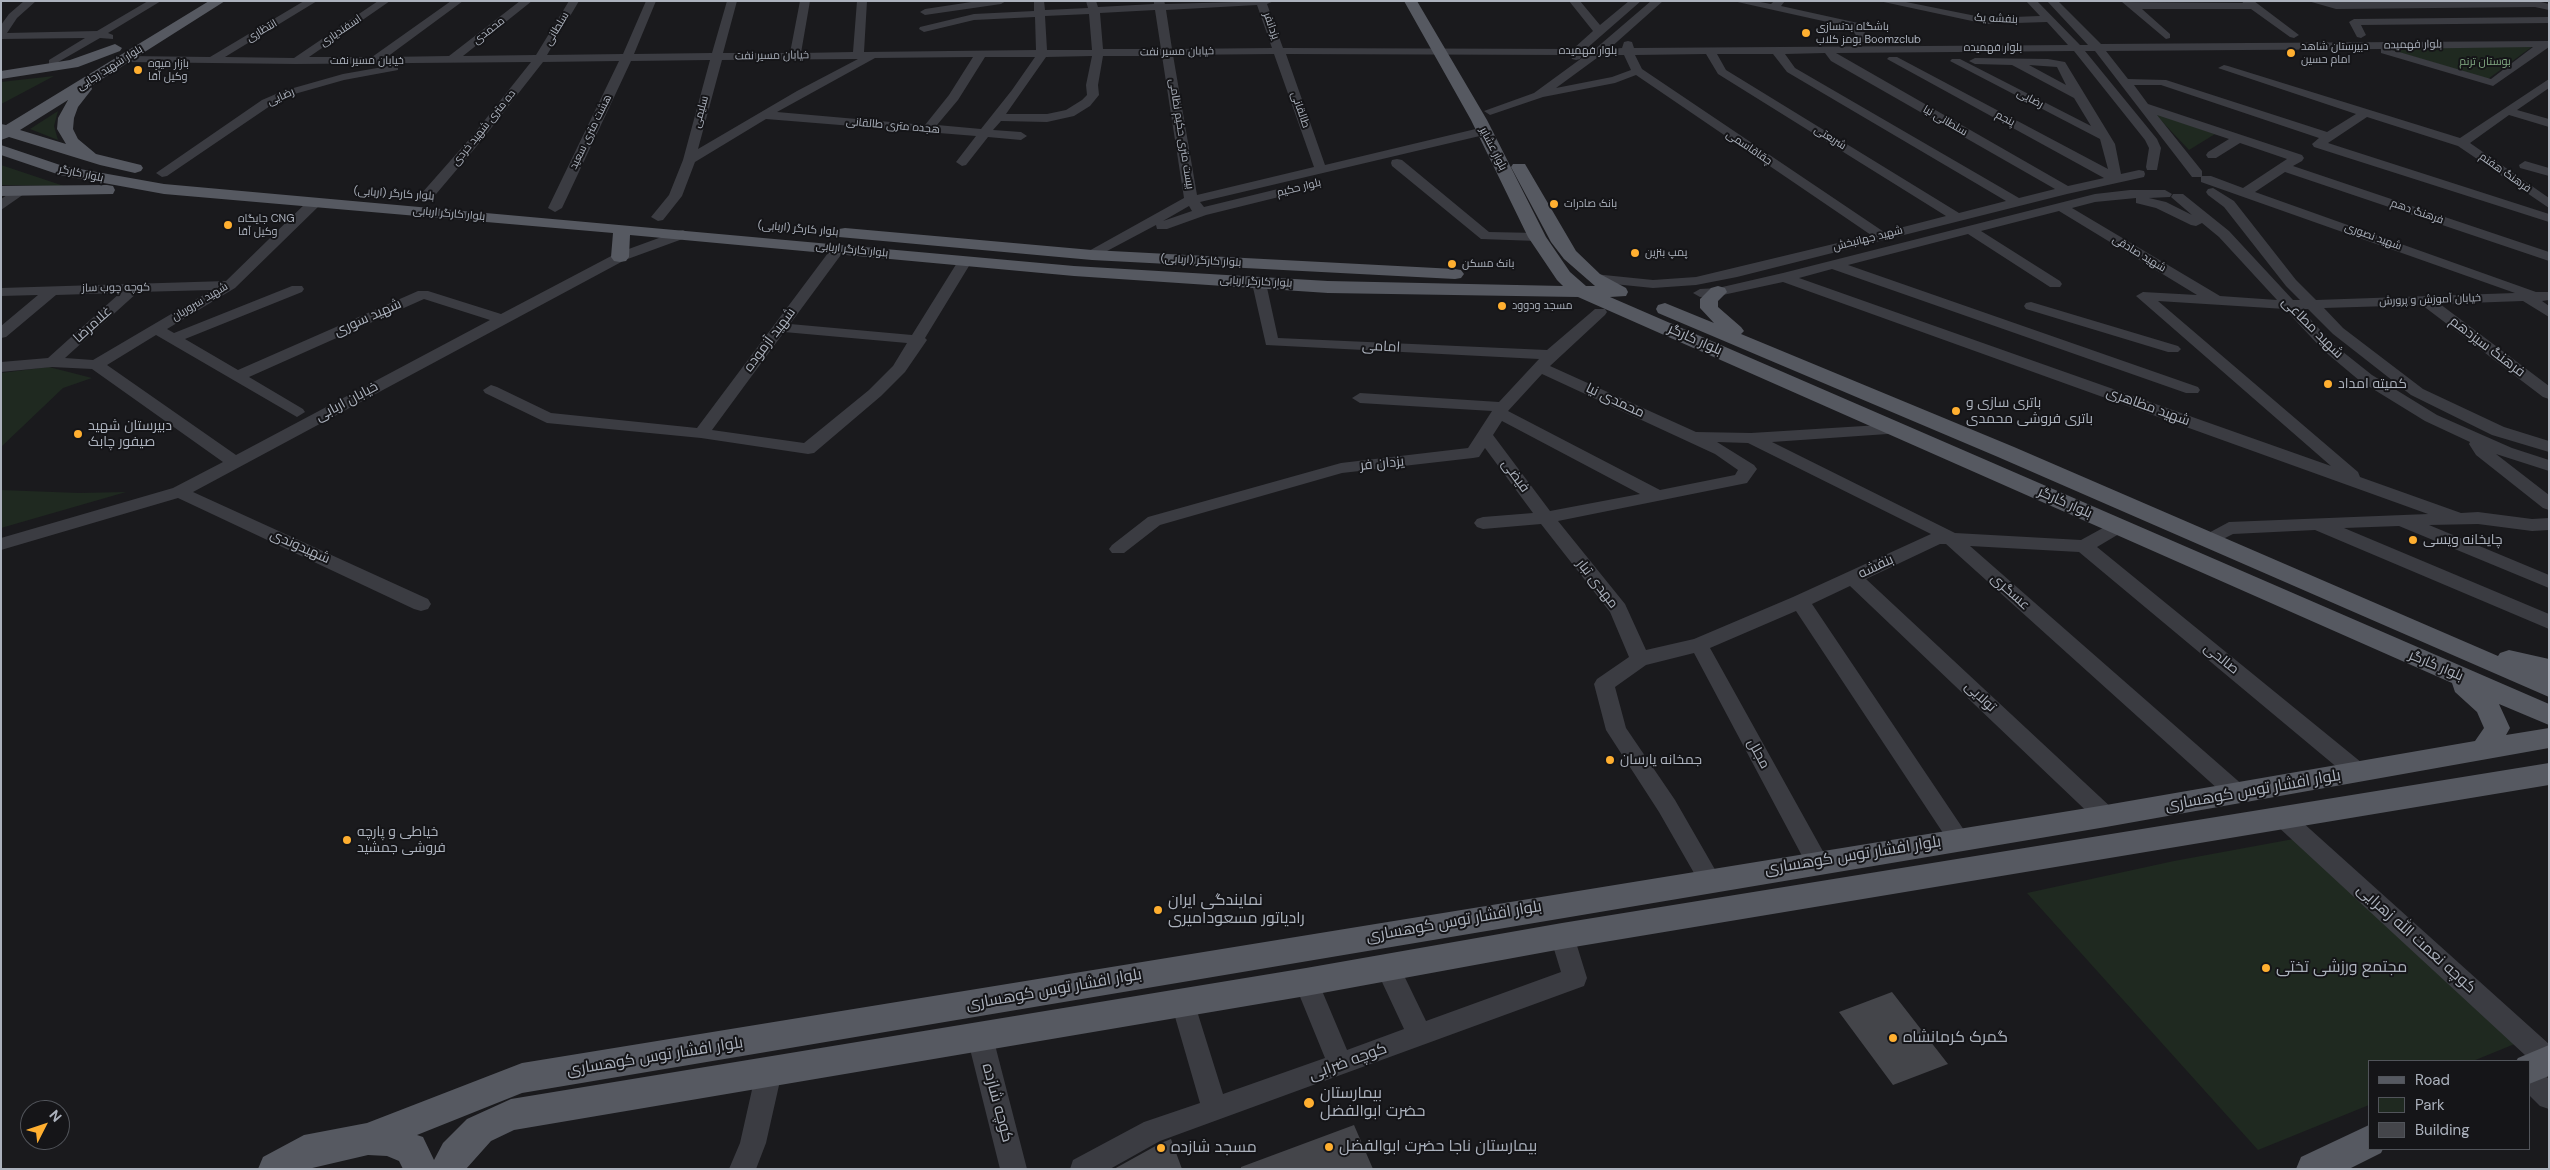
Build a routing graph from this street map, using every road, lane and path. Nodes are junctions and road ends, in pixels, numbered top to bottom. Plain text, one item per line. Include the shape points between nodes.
1 (30, 1) edge
2 (156, 1) edge
3 (195, 1) edge
4 (219, 1) edge
5 (312, 1) edge
6 (385, 1) edge
7 (458, 1) edge
8 (527, 1) edge
9 (574, 1) edge
10 (651, 1) edge
11 (732, 1) edge
12 (805, 1) edge
13 (862, 1) edge
14 (1001, 1) edge
15 (1039, 1) edge
16 (1269, 1) edge
17 (1410, 1) edge
18 (1428, 1) edge
19 (1574, 1) edge
20 (1636, 1) edge
21 (1658, 1) edge
22 (1738, 1) edge
23 (1884, 1) edge
24 (1956, 1) edge
25 (2032, 1) edge
26 (2052, 1) edge
27 (2313, 1) edge
28 (1262, 2) edge
29 (1160, 4) edge
30 (2129, 4) edge
31 (2250, 4) edge
32 (1776, 5) edge
33 (1093, 6) edge
34 (925, 7) edge
35 (2549, 8) edge
36 (1039, 13) junction
37 (1948, 13) junction
38 (2050, 20) junction
39 (2549, 20) edge
40 (156, 23) dead end
41 (1599, 32) junction
42 (99, 34) junction
43 (1, 35) edge
44 (2294, 35) junction
45 (2166, 36) junction
46 (2089, 37) junction
47 (131, 38) dead end
48 (2068, 38) junction
49 (1866, 40) junction
50 (2364, 40) junction
51 (2547, 40) edge
52 (924, 42) junction
53 (112, 43) junction
54 (1580, 48) junction
55 (1603, 48) junction
56 (1628, 48) junction
57 (2026, 48) junction
58 (2077, 48) junction
59 (2098, 48) junction
60 (1445, 49) junction
61 (1827, 49) junction
62 (1776, 50) junction
63 (1280, 51) junction
64 (1710, 51) junction
65 (1098, 52) junction
66 (1168, 52) junction
67 (981, 54) junction
68 (1042, 54) junction
69 (858, 55) junction
70 (873, 55) junction
71 (716, 56) junction
72 (795, 56) junction
73 (627, 57) junction
74 (540, 58) junction
75 (126, 59) junction
76 (1835, 59) junction
77 (1893, 59) junction
78 (212, 60) junction
79 (375, 60) junction
80 (418, 60) junction
81 (451, 60) junction
82 (296, 61) junction
83 (1784, 61) junction
84 (1956, 61) junction
85 (53, 62) dead end
86 (2014, 62) junction
87 (1576, 66) junction
88 (2224, 68) dead end
89 (1637, 71) junction
90 (2095, 71) junction
91 (1, 75) edge
92 (100, 75) junction
93 (58, 82) dead end
94 (2123, 82) junction
95 (2549, 82) edge
96 (1538, 95) junction
97 (2078, 96) junction
98 (2144, 107) junction
99 (1490, 111) junction
100 (2508, 111) junction
101 (2365, 113) junction
102 (764, 115) junction
103 (998, 117) junction
104 (2549, 123) edge
105 (928, 128) junction
106 (3, 132) edge
107 (986, 134) junction
108 (1022, 136) dead end
109 (1487, 137) junction
110 (2103, 137) junction
111 (2239, 138) junction
112 (2324, 140) junction
113 (2462, 143) junction
114 (1, 150) edge
115 (2212, 155) dead end
116 (88, 157) junction
117 (2298, 158) junction
118 (689, 160) junction
119 (106, 162) junction
120 (962, 162) dead end
121 (1397, 163) junction
122 (2525, 165) dead end
123 (2284, 166) junction
124 (60, 170) junction
125 (1321, 170) junction
126 (2145, 171) junction
127 (2549, 172) edge
128 (2506, 174) junction
129 (2116, 179) junction
130 (163, 181) junction
131 (2206, 182) junction
132 (2549, 188) edge
133 (19, 190) junction
134 (2066, 190) junction
135 (1, 191) edge
136 (2246, 192) junction
137 (426, 196) junction
138 (2171, 196) junction
139 (2095, 198) junction
140 (1191, 200) junction
141 (314, 203) junction
142 (2018, 203) junction
143 (2549, 204) edge
144 (1, 206) edge
145 (2061, 207) junction
146 (555, 208) junction
147 (1201, 212) junction
148 (658, 217) junction
149 (1958, 218) junction
150 (2549, 218) edge
151 (622, 229) junction
152 (1970, 230) junction
153 (1898, 232) junction
154 (683, 234) junction
155 (1881, 236) junction
156 (1537, 237) junction
157 (1111, 244) junction
158 (1916, 244) junction
159 (839, 248) junction
160 (2240, 251) junction
161 (1092, 255) junction
162 (620, 257) junction
163 (2549, 257) edge
164 (966, 261) junction
165 (1831, 264) junction
166 (1563, 276) junction
167 (1784, 277) junction
168 (1329, 278) junction
169 (1259, 282) junction
170 (2054, 284) dead end
171 (230, 285) junction
172 (1588, 285) junction
173 (134, 288) junction
174 (54, 289) junction
175 (297, 289) dead end
176 (1476, 291) junction
177 (1, 292) edge
178 (1619, 292) junction
179 (1718, 292) junction
180 (2538, 296) edge
181 (2217, 300) junction
182 (2425, 300) junction
183 (2312, 304) junction
184 (2288, 305) junction
185 (2031, 306) dead end
186 (1600, 312) junction
187 (2549, 313) edge
188 (501, 319) junction
189 (1652, 321) junction
190 (779, 327) junction
191 (156, 330) junction
192 (1, 334) edge
193 (172, 339) junction
194 (919, 340) junction
195 (1751, 344) junction
196 (2173, 349) dead end
197 (1546, 361) junction
198 (52, 362) junction
199 (96, 365) junction
200 (1, 367) edge
201 (238, 376) junction
202 (1828, 377) junction
203 (491, 390) dead end
204 (1810, 390) junction
205 (2192, 390) dead end
206 (2549, 394) edge
207 (1360, 398) dead end
208 (1501, 410) junction
209 (297, 412) dead end
210 (1896, 429) junction
211 (701, 433) junction
212 (1484, 435) junction
213 (1690, 436) junction
214 (2473, 437) junction
215 (1751, 438) junction
216 (2549, 447) edge
217 (235, 462) junction
218 (2549, 466) edge
219 (2360, 483) junction
220 (179, 492) junction
221 (1658, 496) junction
222 (2549, 504) edge
223 (1545, 518) junction
224 (2455, 518) junction
225 (2400, 520) junction
226 (1483, 523) dead end
227 (2318, 524) junction
228 (2549, 524) edge
229 (2118, 527) junction
230 (1949, 538) junction
231 (2209, 540) junction
232 (1, 544) edge
233 (2084, 546) junction
234 (1118, 549) dead end
235 (1853, 578) junction
236 (2549, 582) edge
237 (1800, 602) junction
238 (421, 604) dead end
239 (2549, 622) edge
240 (1698, 645) junction
241 (2452, 646) junction
242 (1640, 659) junction
243 (2438, 667) junction
244 (2549, 668) edge
245 (2549, 688) edge
246 (2549, 715) edge
247 (2549, 738) edge
248 (2484, 751) junction
249 (2359, 773) junction
250 (2549, 774) edge
251 (2237, 793) junction
252 (2106, 816) junction
253 (2283, 818) junction
254 (1959, 839) junction
255 (1817, 862) junction
256 (1710, 880) junction
257 (1562, 936) junction
258 (1387, 967) junction
259 (1306, 982) junction
260 (1183, 1003) junction
261 (1420, 1035) junction
262 (980, 1036) junction
263 (1340, 1064) junction
264 (2539, 1067) edge
265 (769, 1072) junction
266 (2549, 1097) edge
267 (1215, 1110) junction
268 (368, 1139) junction
269 (2368, 1142) edge
270 (275, 1169) edge
271 (421, 1169) edge
272 (448, 1169) edge
273 (742, 1169) edge
274 (1014, 1169) edge
275 (1083, 1169) edge
276 (2313, 1169) edge

1 - 43 street via 13,16
2 - 42 street
3 - 40 main road
4 - 75 main road, بلوار شهید رجایی
5 - 78 street, انتظاری
6 - 82 street, اسفندیاری
7 - 79 street
8 - 81 street, محمدی
9 - 74 street, سلطانی
10 - 73 street, هشت متری سعید
11 - 71 street, سلیمی
12 - 72 street
13 - 69 street
14 - 34 street
15 - 36 street
16 - 28 street
17 - 60 main road, بلوار عشایر
18 - 60 main road, بلوار عشایر
19 - 41 street
20 - 41 street
21 - 55 street
22 - 32 street
23 - 37 street, بنفشه یک
24 - 37 street
25 - 38 street
26 - 46 street, شهید مطاعی
27 - 35 street via 2336,6 2535,4
28 - 29 street
28 - 63 street, یزدانفر
29 - 33 street
29 - 66 street
30 - 31 street
30 - 45 street
31 - 44 street
32 - 49 street via 1854,25
33 - 36 street
33 - 65 street
34 - 52 street
36 - 52 street via 974,17
36 - 68 street
37 - 38 street, بنفشه یک via 1986,20
38 - 48 street
39 - 50 street via 2354,22
41 - 54 street
42 - 43 street
42 - 53 street
42 - 85 street
44 - 45 street, بلوار فهمیده
44 - 50 street, بلوار فهمیده
45 - 46 street, بلوار فهمیده
46 - 48 street, بلوار فهمیده
46 - 59 street, شهید مطاعی
47 - 53 main road, بلوار شهید رجایی
48 - 49 street, بلوار فهمیده
48 - 58 street
49 - 56 street, بلوار فهمیده
50 - 51 street, بلوار فهمیده
50 - 51 street via 2493,83
50 - 59 street, بلوار فهمیده
52 - 67 street, خیابان مسیر نفت
52 - 70 street, خیابان مسیر نفت
53 - 91 main road via 73,64
53 - 93 main road, بلوار شهید رجایی
54 - 55 street, بلوار فهمیده
54 - 60 street, بلوار فهمیده
54 - 87 street
55 - 56 street, بلوار فهمیده
55 - 87 street
56 - 64 street, بلوار فهمیده
56 - 89 street
57 - 58 street, بلوار فهمیده
57 - 61 street, بلوار فهمیده
57 - 90 street via 2059,54
58 - 59 street, بلوار فهمیده
58 - 90 street
59 - 94 street, شهید مطاعی
60 - 63 street, خیابان مسیر نفت
60 - 99 main road, بلوار عشایر
60 - 109 main road, بلوار عشایر
61 - 62 street, بلوار فهمیده
61 - 76 street, سلطانی نیا
62 - 64 street, بلوار فهمیده
62 - 83 street
63 - 66 street, خیابان مسیر نفت
63 - 125 street, طالقانی
64 - 149 street, شریعتی via 1722,72
65 - 66 street, خیابان مسیر نفت
65 - 68 street, خیابان مسیر نفت
65 - 103 street via 1093,95 1086,103 1070,113 1047,118
66 - 140 street, بیست متری حکیم نظامی
67 - 68 street, خیابان مسیر نفت
67 - 105 street via 954,97
68 - 103 street
69 - 70 street, خیابان مسیر نفت
69 - 72 street, خیابان مسیر نفت
70 - 102 street
71 - 72 street, خیابان مسیر نفت
71 - 73 street, خیابان مسیر نفت
71 - 118 street, سلیمی
73 - 74 street, خیابان مسیر نفت
73 - 146 street, هشت متری سعید
74 - 81 street, خیابان مسیر نفت
74 - 137 street, ده متری شهید خردی
75 - 78 street, خیابان مسیر نفت
75 - 92 main road, بلوار شهید رجایی
76 - 77 street
76 - 83 street
76 - 134 street, سلطانی نیا
77 - 84 street
77 - 129 street, پنجم
78 - 82 street, خیابان مسیر نفت
79 - 80 street, خیابان مسیر نفت
79 - 82 street, خیابان مسیر نفت
80 - 81 street, خیابان مسیر نفت
80 - 130 street, رضایی via 382,72 343,77 287,93 266,103
83 - 142 street via 1791,70
84 - 86 street
84 - 110 street, رضایی
86 - 97 street
86 - 97 street via 2060,64
87 - 96 street
88 - 101 street
89 - 96 street via 1615,80
89 - 155 street, چقاقاسمی
90 - 126 street via 2151,139 2155,148
92 - 106 main road, بلوار شهید رجایی
92 - 119 main road via 71,106 65,129 76,146
94 - 98 street, شهید مطاعی
94 - 112 street via 2162,82
95 - 100 street
96 - 99 street
97 - 110 street
98 - 111 street
98 - 131 street, شهید مطاعی
99 - 172 main road, بلوار عشایر via 1560,242 1577,263
100 - 104 street
100 - 113 street
101 - 112 street
101 - 113 street
102 - 105 street, هجده متری طالقانی
102 - 118 street
103 - 107 street
105 - 107 street, هجده متری طالقانی
106 - 116 main road, بلوار کارگر (اربابی)
107 - 108 street, هجده متری طالقانی
107 - 120 street
109 - 121 street, بلوار حکیم
109 - 125 street, بلوار حکیم
109 - 156 main road, بلوار عشایر
110 - 129 street via 2112,151
111 - 115 street
111 - 117 street
112 - 117 street
112 - 150 street
113 - 128 street, فرهنگ هفتم
114 - 124 main road, بلوار کارگر
116 - 119 main road, بلوار کارگر (اربابی)
116 - 124 main road via 67,160 59,165
117 - 123 street
118 - 148 street, سلیمی via 675,196
119 - 130 main road, بلوار کارگر (اربابی)
121 - 147 street, بلوار حکیم
121 - 156 street via 1486,236
122 - 127 street
123 - 136 street
123 - 163 street, فرهنگ دهم
124 - 130 main road, بلوار کارگر
125 - 140 street, بلوار حکیم
126 - 129 street, شهید جهانبخش
126 - 131 street, شهید نصوری via 2174,168
126 - 138 street, شهید مطاعی via 2140,179 2145,185
128 - 132 street
128 - 143 street, فرهنگ هفتم
129 - 134 street, شهید جهانبخش
130 - 133 main road
130 - 137 main road, بلوار کارگر (اربابی)
130 - 141 main road, بلوار کارگر اربابی
131 - 136 street, شهید نصوری
131 - 138 street, شهید جهانبخش via 2201,198
131 - 183 street, شهید مطاعی via 2229,204
133 - 135 main road
133 - 144 street
134 - 142 street, شهید جهانبخش
136 - 180 street, شهید نصوری
137 - 146 main road, بلوار کارگر (اربابی)
138 - 139 street, شهید جهانبخش via 2130,194
138 - 160 street, شهید مطاعی via 2218,229
139 - 145 street, شهید جهانبخش
139 - 160 street via 2134,198 2161,205 2200,224
140 - 147 street, بیست متری حکیم نظامی
140 - 157 street, بلوار حکیم
141 - 151 main road, بلوار کارگر اربابی
141 - 171 street, شهید سروریان
142 - 149 street, شهید جهانبخش
145 - 152 street, شهید جهانبخش
145 - 181 street, شهید صادقی
146 - 148 main road, بلوار کارگر (اربابی)
147 - 157 street, بلوار حکیم
148 - 161 main road, بلوار کارگر (اربابی)
149 - 153 street, شهید جهانبخش
151 - 154 main road, بلوار کارگر اربابی
151 - 162 main road
152 - 158 street, شهید جهانبخش
152 - 170 street
153 - 155 street, شهید جهانبخش
153 - 158 street
154 - 159 main road, بلوار کارگر اربابی
154 - 162 street, خیابان اربابی
155 - 172 street, شهید جهانبخش via 1696,281
156 - 166 main road, بلوار عشایر
157 - 161 street, بلوار حکیم
158 - 165 street, شهید جهانبخش
159 - 164 main road, بلوار کارگر اربابی
159 - 190 street, شهید آزموده
160 - 184 street, شهید مطاعی
161 - 168 main road, بلوار کارگر (اربابی)
162 - 188 street, خیابان اربابی
164 - 169 main road, بلوار کارگر اربابی via 1074,272
164 - 194 street
165 - 167 street, شهید جهانبخش
165 - 205 street
166 - 168 main road, بلوار کارگر (اربابی)
166 - 172 main road, بلوار عشایر
167 - 179 street, شهید جهانبخش
167 - 219 street, شهید مظاهری
168 - 169 main road, بلوار کارگر اربابی
168 - 176 main road, بلوار کارگر اربابی
169 - 197 street, امامی via 1271,342
171 - 173 street, کوچه چوب ساز
171 - 191 street, شهید سروریان
172 - 176 main road, بلوار کارگر اربابی via 1542,291
172 - 178 main road, بلوار کارگر
172 - 189 main road, بلوار کارگر
173 - 174 street, کوچه چوب ساز
173 - 198 street, غلامرضا
174 - 177 street, کوچه چوب ساز
174 - 192 street
175 - 193 street
176 - 186 main road
178 - 179 street, شهید جهانبخش via 1663,295
178 - 195 main road, بلوار کارگر
179 - 195 main road via 1709,299 1709,308
180 - 182 street, خیابان آموزش و پرورش
180 - 187 street, شهید نصوری
181 - 184 street, خیابان آموزش و پرورش
181 - 219 street, خیابان آموزش و پرورش via 2143,296
182 - 183 street, خیابان آموزش و پرورش
182 - 206 street, فرهنگ سیزدهم
183 - 184 street, خیابان آموزش و پرورش
183 - 216 street, شهید مطاعی via 2338,331 2417,392 2498,431
184 - 214 street, شهید مطاعی via 2328,347 2366,378 2431,418
185 - 196 street
186 - 189 main road
186 - 197 street, یزدان فر
188 - 201 street, شهید سوری via 423,294
188 - 217 street, خیابان اربابی
189 - 204 main road, بلوار کارگر
190 - 194 street
190 - 211 street, شهید آزموده
191 - 193 street
191 - 199 street, شهید سروریان
193 - 201 street
194 - 211 street via 899,369 875,393 808,449
195 - 202 main road, بلوار کارگر
197 - 208 street, یزدان فر
197 - 213 street, محمدی نیا
198 - 199 street
198 - 200 street
199 - 217 street
201 - 209 street
202 - 204 main road
202 - 231 main road, بلوار کارگر
203 - 211 street via 547,418
204 - 210 main road, بلوار کارگر
207 - 208 street
208 - 212 street, یزدان فر
208 - 221 street
210 - 215 street
210 - 229 main road, بلوار کارگر
212 - 223 street, فیضی
212 - 234 street, یزدان فر via 1472,452 1341,468 1154,521
213 - 215 street
213 - 221 street, محمدی نیا via 1721,450 1748,469 1740,479
214 - 218 street, شهید مطاعی
214 - 222 street via 2482,451
215 - 230 street, عسگری
217 - 220 street, خیابان اربابی
219 - 224 street, شهید مظاهری
220 - 232 street, خیابان اربابی
220 - 238 street, شهیدوندی
221 - 223 street
223 - 226 street
223 - 242 street, مهدی تبار via 1618,609
224 - 225 street
224 - 228 street
225 - 227 street
225 - 236 street
227 - 231 street via 2229,528
227 - 239 street
229 - 233 street
229 - 243 main road, بلوار کارگر
230 - 233 street, بنفشه
230 - 235 street, بنفشه via 1938,538
230 - 251 street, عسگری
231 - 241 main road, بلوار کارگر
233 - 249 street, صالحی
235 - 237 street, بنفشه
235 - 252 street, تولایی
237 - 240 street, بنفشه
237 - 254 street
240 - 242 street, بنفشه
240 - 255 street, مجلل
241 - 244 main road
241 - 245 main road, بلوار کارگر
242 - 256 street via 1604,684 1616,730 1667,806
243 - 246 main road, بلوار کارگر
243 - 248 main road via 2476,696 2494,718 2498,728
247 - 248 main road, بلوار افشار توس کوهساری
248 - 249 main road, بلوار افشار توس کوهساری
249 - 251 main road, بلوار افشار توس کوهساری
250 - 253 main road, بلوار افشار توس کوهساری
251 - 252 main road, بلوار افشار توس کوهساری
252 - 254 main road, بلوار افشار توس کوهساری
253 - 257 main road, بلوار افشار توس کوهساری
253 - 264 street, کوچه نعمت الله زهرایی
254 - 255 main road, بلوار افشار توس کوهساری
255 - 256 main road, بلوار افشار توس کوهساری
256 - 268 main road, بلوار افشار توس کوهساری via 522,1078
257 - 258 main road, بلوار افشار توس کوهساری
257 - 261 street, کوچه ضرابی via 1575,978
258 - 259 main road, بلوار افشار توس کوهساری
258 - 261 street
259 - 260 main road, بلوار افشار توس کوهساری
259 - 263 street
260 - 262 main road, بلوار افشار توس کوهساری
260 - 267 street
261 - 263 street, کوچه ضرابی
262 - 265 main road, بلوار افشار توس کوهساری
262 - 274 street, کوچه شازده
263 - 267 street, کوچه ضرابی
264 - 266 street, کوچه نعمت الله زهرایی
265 - 272 main road, بلوار افشار توس کوهساری via 511,1115 478,1130 455,1155
265 - 273 street via 753,1143
267 - 275 street, کوچه ضرابی via 1153,1131
268 - 270 main road via 304,1152
268 - 271 main road via 387,1140 411,1149
269 - 276 main road

